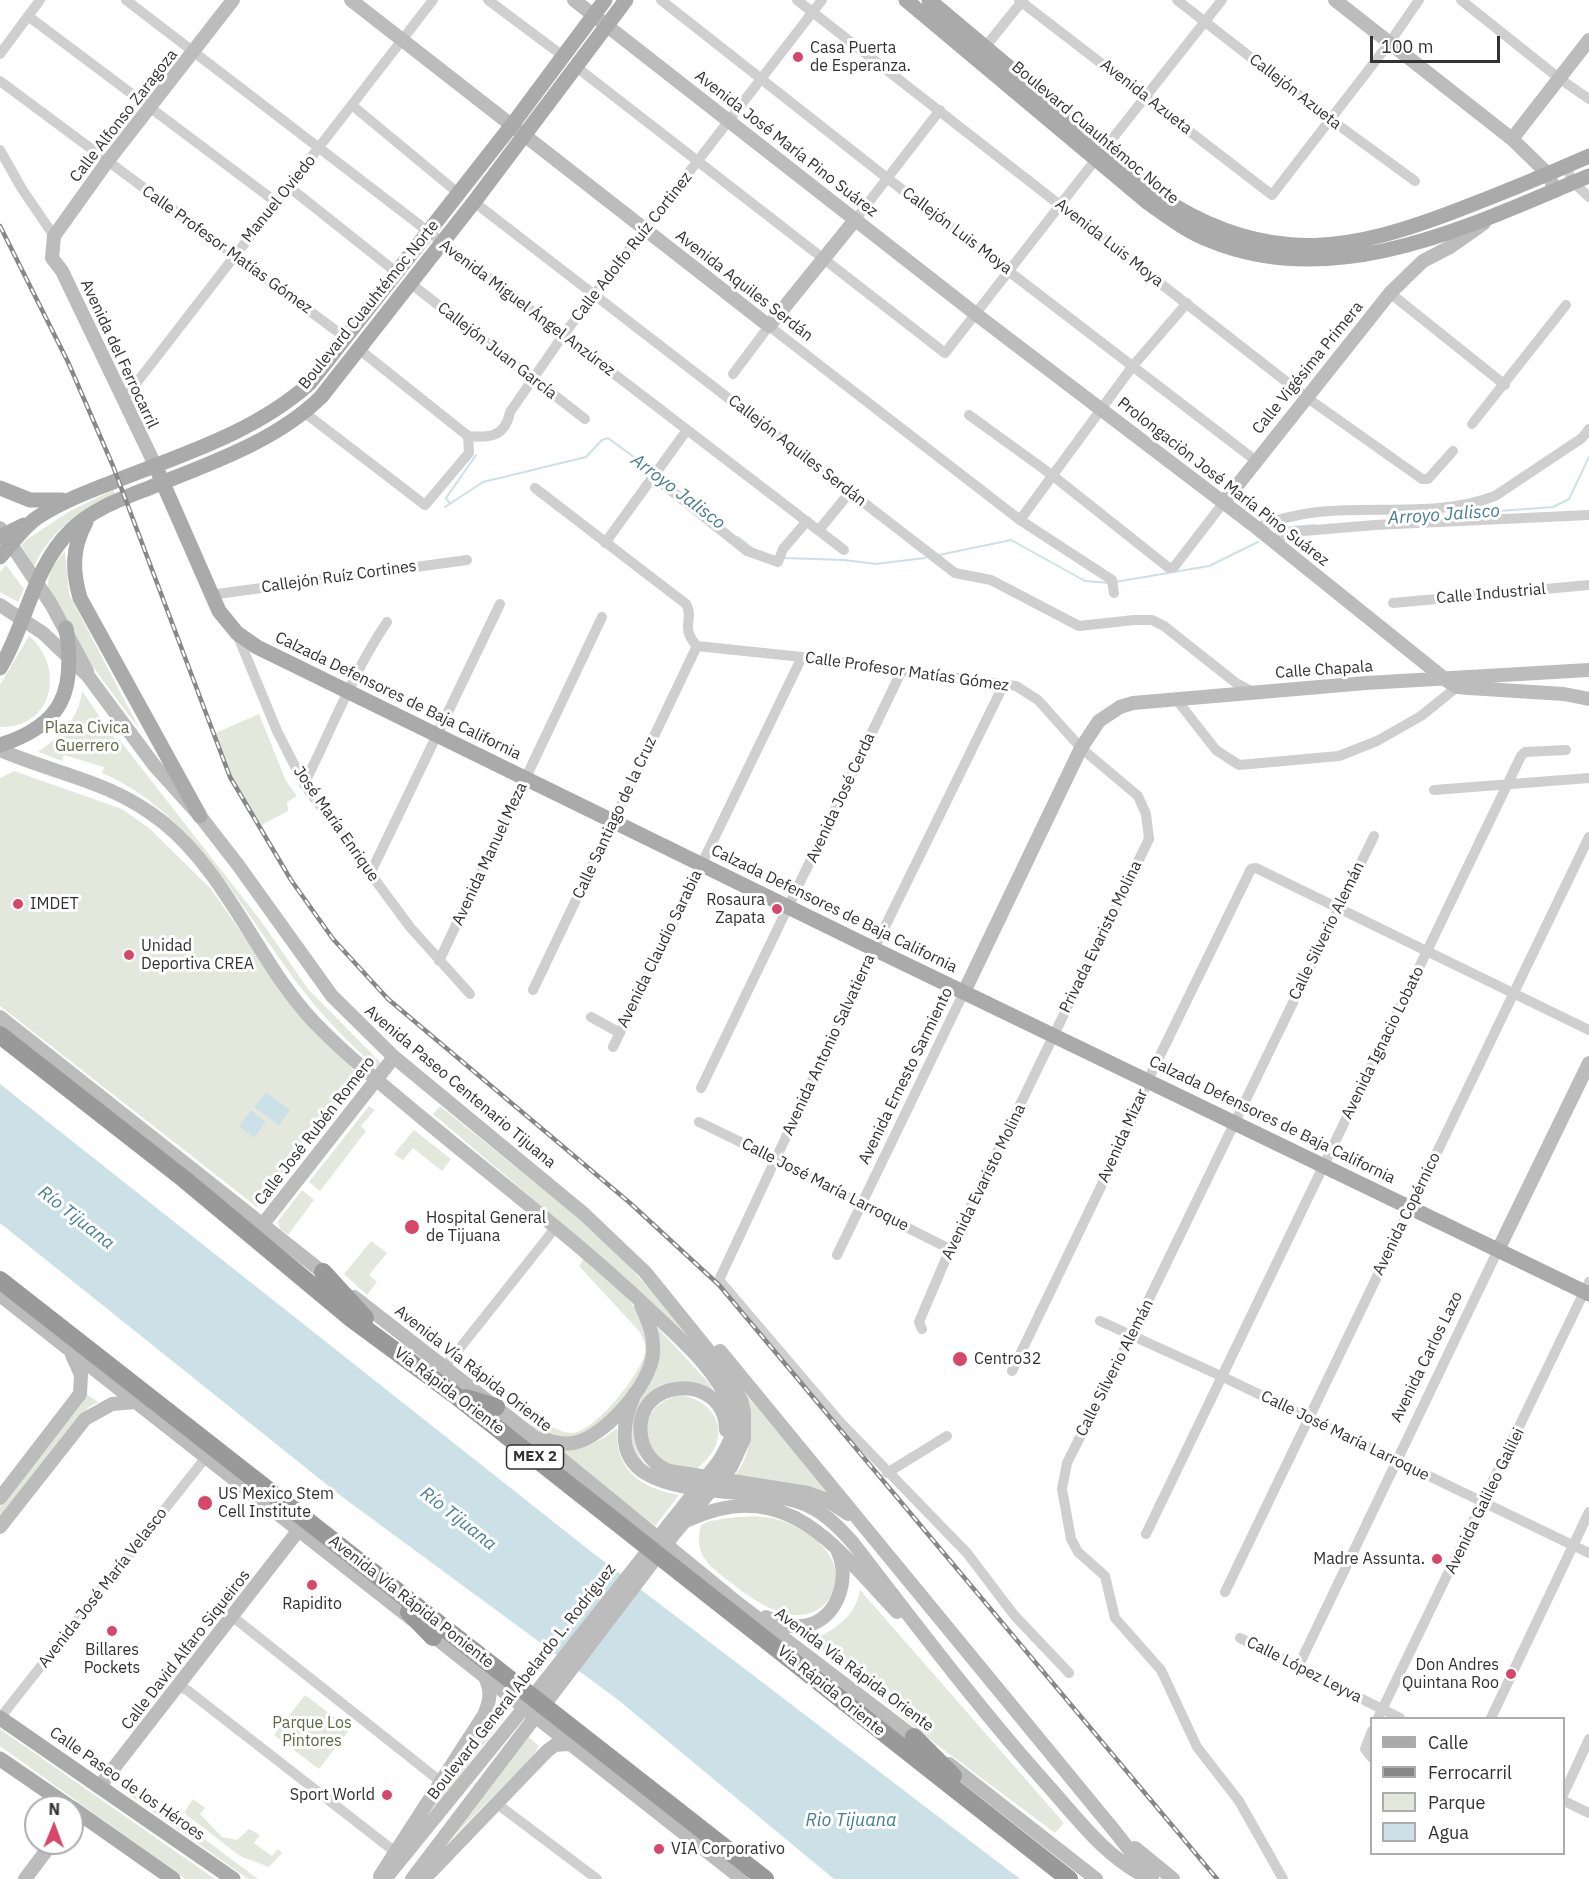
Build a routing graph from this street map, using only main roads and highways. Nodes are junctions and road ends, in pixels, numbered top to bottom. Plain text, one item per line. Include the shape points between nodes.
1 (233, 0) edge
2 (351, 0) edge
3 (574, 0) edge
4 (605, 0) edge
5 (626, 0) edge
6 (906, 0) edge
7 (929, 0) edge
8 (1335, 0) edge
9 (593, 15) junction
10 (607, 25) junction
11 (1589, 40) edge
12 (518, 129) junction
13 (1512, 139) junction
14 (1101, 154) junction
15 (1589, 156) edge
16 (1548, 174) junction
17 (1589, 176) edge
18 (1556, 190) junction
19 (1496, 215) junction
20 (855, 220) junction
21 (52, 258) joint
22 (977, 315) joint
23 (155, 465) junction
24 (163, 482) junction
25 (0, 488) edge
26 (71, 499) junction
27 (1224, 502) junction
28 (90, 514) junction
29 (3, 541) edge
30 (37, 582) junction
31 (0, 605) edge
32 (22, 619) junction
33 (66, 628) junction
34 (69, 657) junction
35 (0, 668) edge
36 (1589, 670) edge
37 (88, 676) junction
38 (1451, 683) junction
39 (1589, 699) edge
40 (1081, 748) joint
41 (1, 750) edge
42 (200, 816) junction
43 (964, 992) junction
44 (0, 1017) edge
45 (0, 1035) edge
46 (394, 1057) junction
47 (1589, 1063) edge
48 (377, 1080) junction
49 (131, 1137) junction
50 (195, 1171) junction
51 (263, 1224) junction
52 (1498, 1250) junction
53 (322, 1272) junction
54 (645, 1272) junction
55 (0, 1280) edge
56 (1587, 1289) edge
57 (2, 1300) edge
58 (640, 1301) junction
59 (68, 1348) junction
60 (395, 1351) junction
61 (635, 1394) junction
62 (456, 1395) junction
63 (135, 1402) junction
64 (496, 1407) junction
65 (533, 1436) junction
66 (720, 1466) junction
67 (0, 1498) edge
68 (857, 1520) junction
69 (683, 1522) junction
70 (0, 1527) edge
71 (669, 1530) junction
72 (298, 1531) junction
73 (836, 1548) junction
74 (366, 1568) junction
75 (735, 1601) junction
76 (924, 1634) junction
77 (433, 1637) junction
78 (484, 1677) junction
79 (0, 1718) edge
80 (521, 1724) junction
81 (914, 1737) junction
82 (569, 1744) junction
83 (0, 1759) edge
84 (99, 1787) junction
85 (635, 1793) junction
86 (51, 1795) edge
87 (84, 1819) edge
88 (702, 1830) junction
89 (1009, 1833) junction
90 (1117, 1834) junction
91 (43, 1855) edge
92 (432, 1876) edge
93 (26, 1879) edge
94 (172, 1879) edge
95 (233, 1879) edge
96 (378, 1879) edge
97 (385, 1879) edge
98 (412, 1879) edge
99 (742, 1879) edge
100 (765, 1879) edge
101 (1069, 1879) edge
102 (1096, 1879) edge
103 (1151, 1879) edge
104 (1173, 1879) edge

1 - 21 main road, Calle Alfonso Zaragoza via 54,236
2 - 12 main road, Avenida Aquiles Serdán
3 - 9 main road, Avenida José María Pino Suárez
4 - 9 main road, Boulevard Cuauhtémoc Norte
5 - 10 main road, Boulevard Cuauhtémoc Norte
6 - 14 main road, Boulevard Cuauhtémoc Norte
7 - 14 main road, Boulevard Cuauhtémoc Norte via 986,46
8 - 13 main road
9 - 10 main road, Avenida José María Pino Suárez
9 - 12 main road, Boulevard Cuauhtémoc Norte
10 - 12 main road, Boulevard Cuauhtémoc Norte
10 - 20 main road, Avenida José María Pino Suárez
11 - 13 main road
12 - 20 main road, Avenida Aquiles Serdán via 768,326
12 - 23 main road, Boulevard Cuauhtémoc Norte via 458,193 309,384 276,411 242,429
12 - 24 main road, Boulevard Cuauhtémoc Norte via 474,202 360,350 304,413 264,438
13 - 16 main road
14 - 16 main road, Boulevard Cuauhtémoc Norte via 1192,216 1227,232 1281,244 1336,246 1376,239
14 - 19 main road, Boulevard Cuauhtémoc Norte via 1147,202 1188,230 1265,256 1308,261 1365,255
15 - 16 main road, Boulevard Cuauhtémoc Norte
16 - 18 main road
17 - 18 main road, Boulevard Cuauhtémoc Norte
18 - 19 main road, Boulevard Cuauhtémoc Norte
19 - 27 main road, Calle Vigésima Primera via 1423,261 1390,293
20 - 22 main road, Avenida José María Pino Suárez
21 - 23 main road, Avenida del Ferrocarril via 62,271
22 - 27 main road, Prolongaciòn José María Pino Suárez
23 - 24 main road, Calzada Defensores de Baja California
23 - 26 main road, Boulevard Cuauhtémoc Norte
24 - 28 main road, Boulevard Cuauhtémoc Norte
24 - 43 main road, Calzada Defensores de Baja California via 210,595 226,621 257,647
25 - 26 main road via 30,500
26 - 29 main road, Boulevard Cuauhtémoc Norte
27 - 38 main road, Prolongaciòn José María Pino Suárez
28 - 30 main road, Boulevard Cuauhtémoc Norte via 62,539
28 - 42 main road via 74,553 80,598
29 - 30 main road
30 - 32 main road, Boulevard Cuauhtémoc Norte
30 - 33 main road
31 - 32 main road, Avenida Paseo Centenario Tijuana
32 - 34 main road, Avenida Paseo Centenario Tijuana
32 - 35 main road, Boulevard Cuauhtémoc Norte
33 - 34 main road
33 - 37 main road
34 - 37 main road, Avenida Paseo Centenario Tijuana
34 - 41 main road via 67,688 55,714
36 - 38 main road, Calle Chapala
37 - 42 main road, Avenida Paseo Centenario Tijuana via 154,765
38 - 39 main road via 1564,693
38 - 40 main road, Calle Chapala via 1366,683 1120,707 1099,721
40 - 43 main road, Avenida Ernesto Sarmiento
41 - 48 main road via 119,793 165,825 197,857 296,1001
42 - 46 main road, Avenida Paseo Centenario Tijuana via 332,996
43 - 52 main road, Calzada Defensores de Baja California
44 - 50 main road, Avenida Vía Rápida Oriente
45 - 49 highway, Vía Rápida Oriente / MEX 2
46 - 48 main road, Calle José Rubén Romero
46 - 54 main road, Avenida Paseo Centenario Tijuana via 568,1201
47 - 52 main road, Avenida Carlos Lazo
48 - 51 main road, Calle José Rubén Romero
48 - 58 main road
49 - 50 highway
49 - 60 highway, Vía Rápida Oriente / MEX 2
50 - 51 main road, Avenida Vía Rápida Oriente
51 - 53 main road, Avenida Vía Rápida Oriente
52 - 56 main road, Calzada Defensores de Baja California
53 - 60 highway
53 - 64 main road, Avenida Vía Rápida Oriente
54 - 66 main road, Avenida Paseo Centenario Tijuana via 720,1365 741,1400 744,1439
54 - 68 main road via 657,1280 719,1350
55 - 74 highway, Avenida Vía Rápida Poniente
57 - 59 main road, Avenida Vía Rápida Poniente
58 - 61 main road via 652,1332 653,1357 648,1376
58 - 66 main road via 701,1362 724,1393 734,1427
59 - 63 main road, Avenida Vía Rápida Poniente
59 - 67 main road via 80,1371 80,1394
60 - 62 highway, Vía Rápida Oriente / MEX 2
61 - 65 main road via 590,1438 559,1444
61 - 76 main road via 625,1417 624,1433 628,1457 636,1468 667,1484 781,1498 822,1514 853,1543
62 - 64 highway
62 - 89 highway, Vía Rápida Oriente / MEX 2
63 - 70 main road via 112,1404 85,1419
63 - 72 main road, Avenida Vía Rápida Poniente
64 - 65 main road, Avenida Vía Rápida Oriente
65 - 75 main road, Avenida Vía Rápida Oriente
66 - 68 main road via 726,1424 714,1401 697,1390 676,1388 650,1402 641,1420 642,1439 650,1457 661,1468 808,1492
66 - 69 main road, Boulevard General Abelardo L. Rodríguez via 700,1504
66 - 71 main road, Boulevard General Abelardo L. Rodríguez via 684,1504
68 - 90 main road
69 - 71 main road, Boulevard General Abelardo L. Rodríguez
69 - 73 main road via 718,1508 776,1510 815,1528
71 - 80 main road, Boulevard General Abelardo L. Rodríguez
72 - 77 main road, Avenida Vía Rápida Poniente
72 - 84 main road, Calle David Alfaro Siqueiros via 182,1686
73 - 75 main road via 844,1564 840,1595 827,1615 810,1625 783,1625
73 - 76 main road via 899,1615
74 - 77 highway
74 - 88 highway, Avenida Vía Rápida Poniente
75 - 81 main road, Avenida Vía Rápida Oriente
76 - 103 main road via 1023,1758 1103,1848 1129,1869
77 - 78 main road, Avenida Vía Rápida Poniente
78 - 82 main road, Avenida Vía Rápida Poniente
78 - 96 main road via 490,1701 484,1715
79 - 84 main road, Calle Paseo de los Héroes
80 - 97 main road, Boulevard General Abelardo L. Rodríguez
80 - 98 main road, Boulevard General Abelardo L. Rodríguez
81 - 89 highway
81 - 102 main road, Avenida Vía Rápida Oriente
82 - 85 main road, Avenida Vía Rápida Poniente
82 - 92 main road via 555,1745 547,1751
83 - 86 main road
84 - 95 main road, Calle Paseo de los Héroes
85 - 88 highway
85 - 99 main road, Avenida Vía Rápida Poniente
87 - 94 main road
88 - 100 highway, Avenida Vía Rápida Poniente
89 - 101 highway, Vía Rápida Oriente / MEX 2
90 - 103 main road
90 - 104 main road
91 - 93 main road

